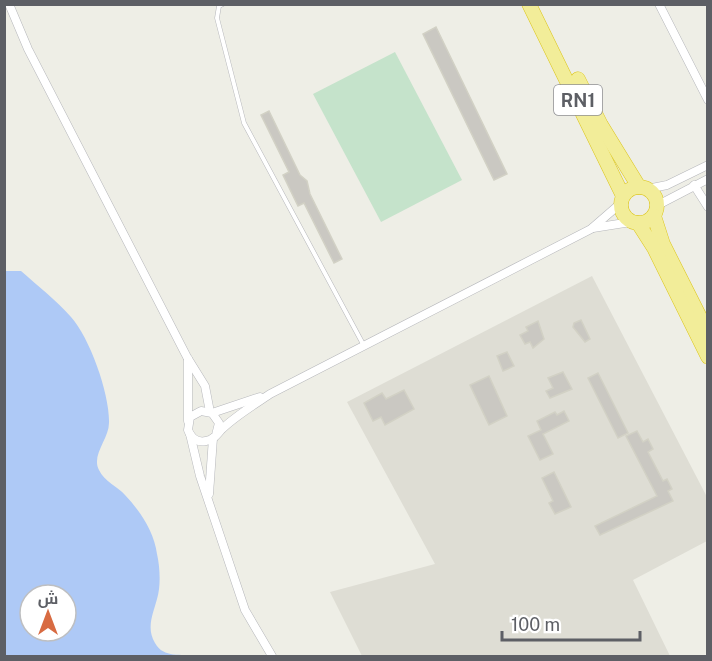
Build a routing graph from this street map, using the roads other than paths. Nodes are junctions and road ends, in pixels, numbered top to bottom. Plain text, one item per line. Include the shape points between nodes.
1 (9, 4) edge
2 (223, 4) edge
3 (529, 4) edge
4 (540, 4) edge
5 (659, 4) edge
6 (708, 100) edge
7 (708, 165) edge
8 (708, 179) edge
9 (694, 185) junction
10 (643, 188) junction
11 (622, 200) junction
12 (708, 207) edge
13 (656, 211) junction
14 (635, 223) junction
15 (591, 229) junction
16 (708, 333) edge
17 (363, 344) junction
18 (188, 357) junction
19 (708, 357) edge
20 (270, 394) junction
21 (211, 413) junction
22 (188, 422) junction
23 (190, 434) junction
24 (215, 436) junction
25 (209, 499) junction
26 (272, 657) edge

1 - 18 street via 28,49
2 - 17 lane via 217,18 244,123
3 - 11 highway, RN1
4 - 10 highway, RN1 via 601,125
5 - 6 street
7 - 10 street via 667,185
8 - 9 street
9 - 12 street
9 - 13 street
10 - 11 highway via 627,191
10 - 13 highway, RN1 via 654,194
11 - 14 highway, RN1 via 622,211
11 - 15 street
13 - 14 highway
13 - 16 highway, RN1 via 663,244
14 - 15 street
14 - 19 highway, RN1 via 654,248
15 - 17 street
17 - 20 street
18 - 21 street via 205,386
18 - 22 street
20 - 21 street
20 - 24 street
21 - 22 street via 197,412
21 - 24 street via 219,423
22 - 23 street
23 - 24 street via 201,442
23 - 25 street
24 - 25 street
25 - 26 street via 244,610

